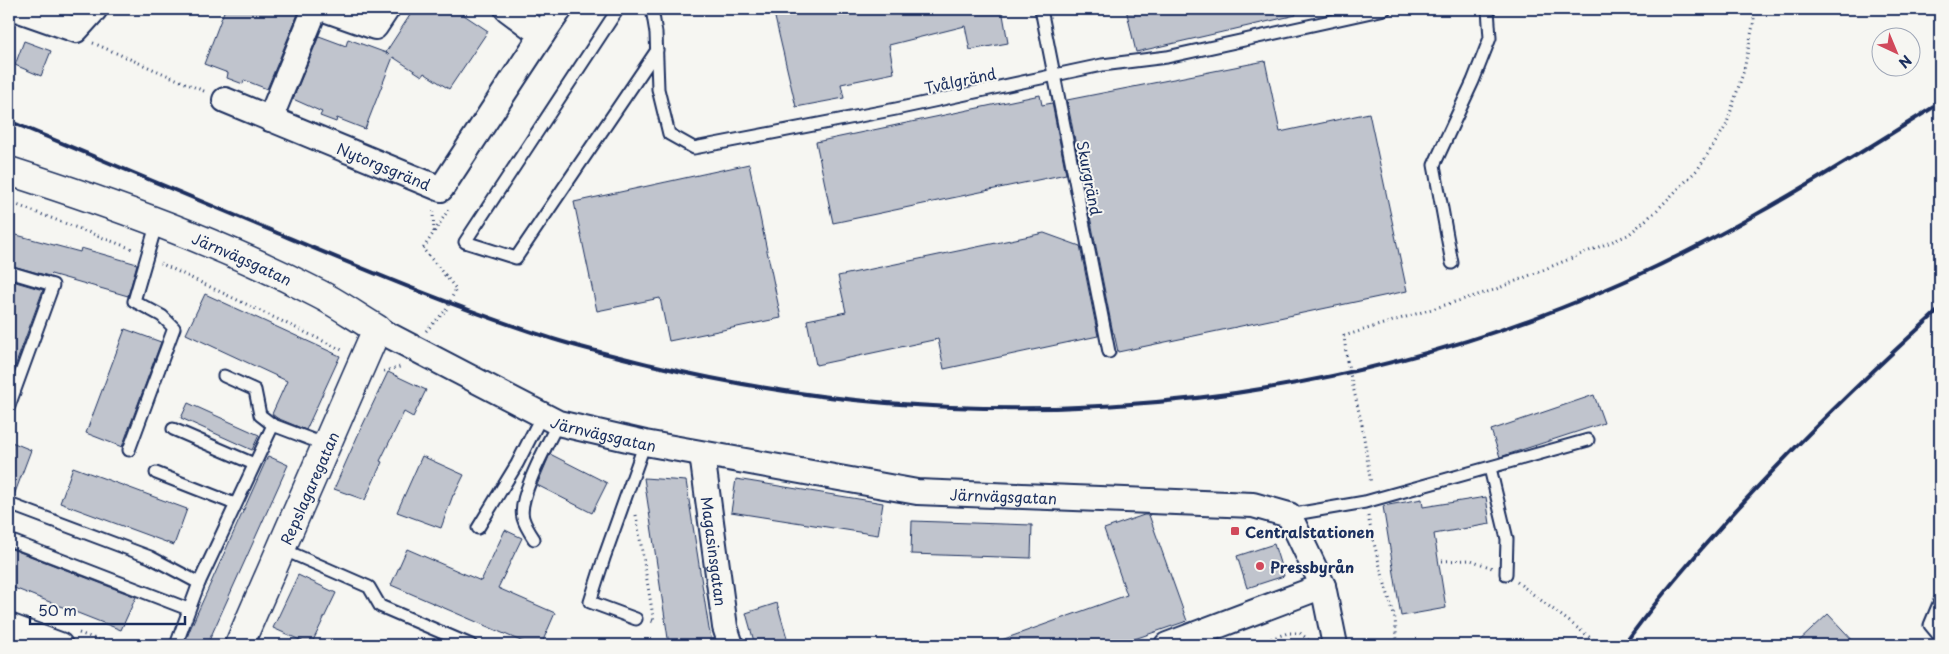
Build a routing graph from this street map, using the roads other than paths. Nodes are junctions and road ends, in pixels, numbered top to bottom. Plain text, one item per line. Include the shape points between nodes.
1 (22, 9) edge
2 (95, 9) edge
3 (315, 9) edge
4 (324, 9) edge
5 (387, 9) edge
6 (507, 9) edge
7 (560, 9) edge
8 (618, 9) edge
9 (652, 9) edge
10 (1041, 9) edge
11 (1385, 9) edge
12 (1488, 9) edge
13 (542, 35) junction
14 (657, 50) junction
15 (1054, 76) junction
16 (225, 100) road end
17 (270, 119) junction
18 (9, 171) edge
19 (157, 222) junction
20 (1452, 263) dead end
21 (9, 272) edge
22 (377, 329) junction
23 (1109, 352) dead end
24 (224, 376) dead end
25 (9, 406) edge
26 (550, 419) junction
27 (273, 425) junction
28 (173, 429) dead end
29 (1588, 440) dead end
30 (645, 443) junction
31 (327, 445) junction
32 (129, 450) dead end
33 (702, 454) junction
34 (254, 464) junction
35 (1490, 468) junction
36 (156, 473) dead end
37 (9, 504) edge
38 (235, 504) junction
39 (1289, 515) junction
40 (478, 528) dead end
41 (534, 539) dead end
42 (9, 540) edge
43 (282, 549) junction
44 (1506, 574) road end
45 (200, 583) junction
46 (1323, 586) junction
47 (1940, 602) edge
48 (188, 609) junction
49 (636, 619) dead end
50 (9, 626) edge
51 (1940, 637) edge
52 (60, 645) edge
53 (176, 645) edge
54 (239, 645) edge
55 (471, 645) edge
56 (731, 645) edge
57 (1167, 645) edge
58 (1335, 645) edge

1 - 2 street via 76,30
3 - 17 street
4 - 5 street via 375,27
6 - 13 street
7 - 13 street, Nytorgsgränd
8 - 14 lane via 465,242 516,258
9 - 14 lane, Tvålgränd
10 - 15 lane, Skurgränd
11 - 15 lane, Tvålgränd via 1167,57 1102,65
12 - 20 lane via 1490,38 1434,166
13 - 17 street, Nytorgsgränd via 441,188
14 - 15 lane, Tvålgränd via 658,89 669,134 694,148
15 - 23 lane, Skurgränd
16 - 17 street, Nytorgsgränd
18 - 19 main road, Järnvägsgatan
19 - 22 main road, Järnvägsgatan via 200,238 320,294
19 - 32 lane via 134,301 162,316 174,328
21 - 25 lane via 53,285
22 - 26 street, Järnvägsgatan
22 - 31 main road, Repslagaregatan
24 - 27 lane via 255,390 260,415
26 - 30 street, Järnvägsgatan
26 - 40 lane via 517,464
26 - 41 lane via 523,502 523,517
27 - 31 lane
27 - 34 lane
28 - 34 lane
29 - 35 lane
30 - 33 street, Järnvägsgatan
30 - 49 lane via 590,602
31 - 43 main road, Repslagaregatan
33 - 39 street, Järnvägsgatan via 917,492 1253,505
33 - 56 street, Magasinsgatan via 725,627
34 - 38 lane
35 - 39 lane via 1365,502
35 - 44 lane via 1507,539
36 - 38 lane
37 - 45 lane via 150,558
38 - 45 lane
39 - 46 street
42 - 48 lane
43 - 54 main road, Repslagaregatan
43 - 55 lane via 369,586 380,606
45 - 48 lane
46 - 57 street
46 - 58 street
47 - 51 lane via 1930,625
48 - 53 lane
50 - 52 street

